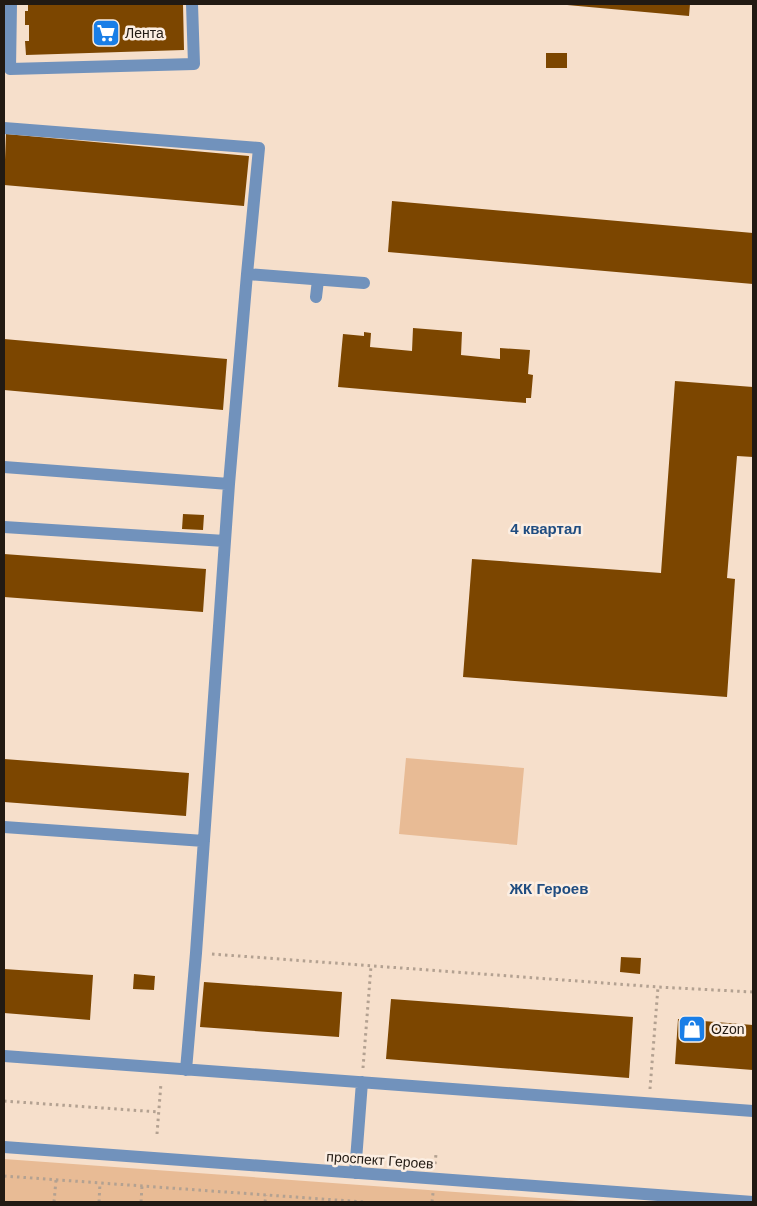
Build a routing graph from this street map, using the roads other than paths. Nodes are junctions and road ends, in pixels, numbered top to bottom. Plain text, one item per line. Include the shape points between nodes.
1 (11, 4) edge
2 (192, 4) edge
3 (7, 69) edge
4 (4, 128) edge
5 (247, 274) junction
6 (318, 280) junction
7 (364, 284) dead end
8 (316, 297) dead end
9 (4, 467) edge
10 (230, 484) junction
11 (4, 527) edge
12 (225, 542) junction
13 (4, 827) edge
14 (204, 841) junction
15 (4, 1056) edge
16 (186, 1070) junction
17 (362, 1082) junction
18 (753, 1111) edge
19 (4, 1147) edge
20 (354, 1173) junction
21 (753, 1202) edge

1 - 3 street
2 - 3 street via 194,64
4 - 5 street via 259,148
5 - 6 street
5 - 10 street
6 - 7 street
6 - 8 street
9 - 10 street
10 - 12 street
11 - 12 street
12 - 14 street
13 - 14 street
14 - 16 street
15 - 16 street
16 - 17 street
17 - 18 street
17 - 20 street
19 - 20 street, проспект Героев
20 - 21 street, проспект Героев

